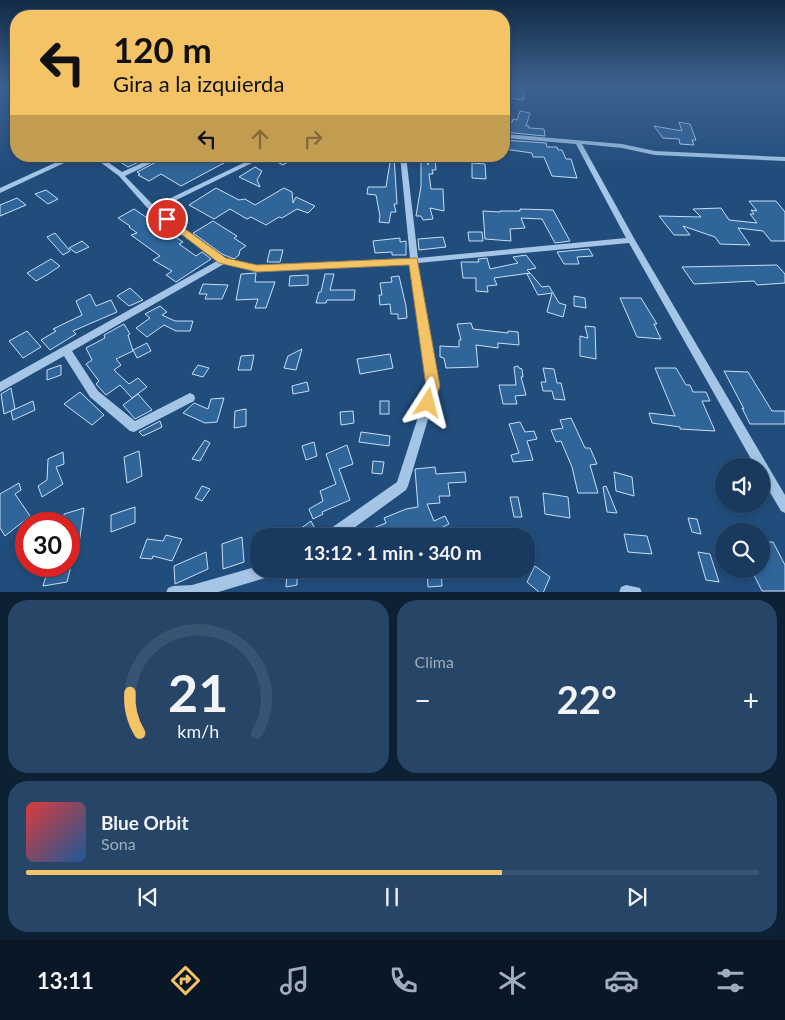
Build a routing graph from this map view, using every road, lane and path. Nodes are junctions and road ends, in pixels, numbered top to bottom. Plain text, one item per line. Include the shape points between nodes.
1 (510, 137) edge
2 (579, 144) junction
3 (785, 159) edge
4 (64, 162) edge
5 (66, 162) edge
6 (103, 162) edge
7 (150, 162) edge
8 (250, 162) edge
9 (404, 162) edge
10 (60, 164) junction
11 (121, 175) junction
12 (0, 191) edge
13 (153, 208) junction
14 (631, 240) junction
15 (223, 261) junction
16 (414, 261) junction
17 (66, 350) junction
18 (0, 387) edge
19 (190, 398) dead end
20 (785, 507) edge
21 (343, 528) edge
22 (250, 575) edge
23 (173, 592) edge
24 (626, 592) edge
25 (635, 592) edge

1 - 2 street
2 - 3 street via 622,146 655,153
2 - 14 street
4 - 10 street
5 - 10 street
6 - 11 street
7 - 11 street
8 - 13 street
9 - 16 street
10 - 12 street
11 - 13 street
13 - 15 street
14 - 16 street
14 - 20 street
15 - 16 street via 257,268
15 - 17 street
16 - 21 street via 433,386 402,486
17 - 18 street
17 - 19 street via 94,394 134,427
22 - 23 street via 192,592
24 - 25 street

